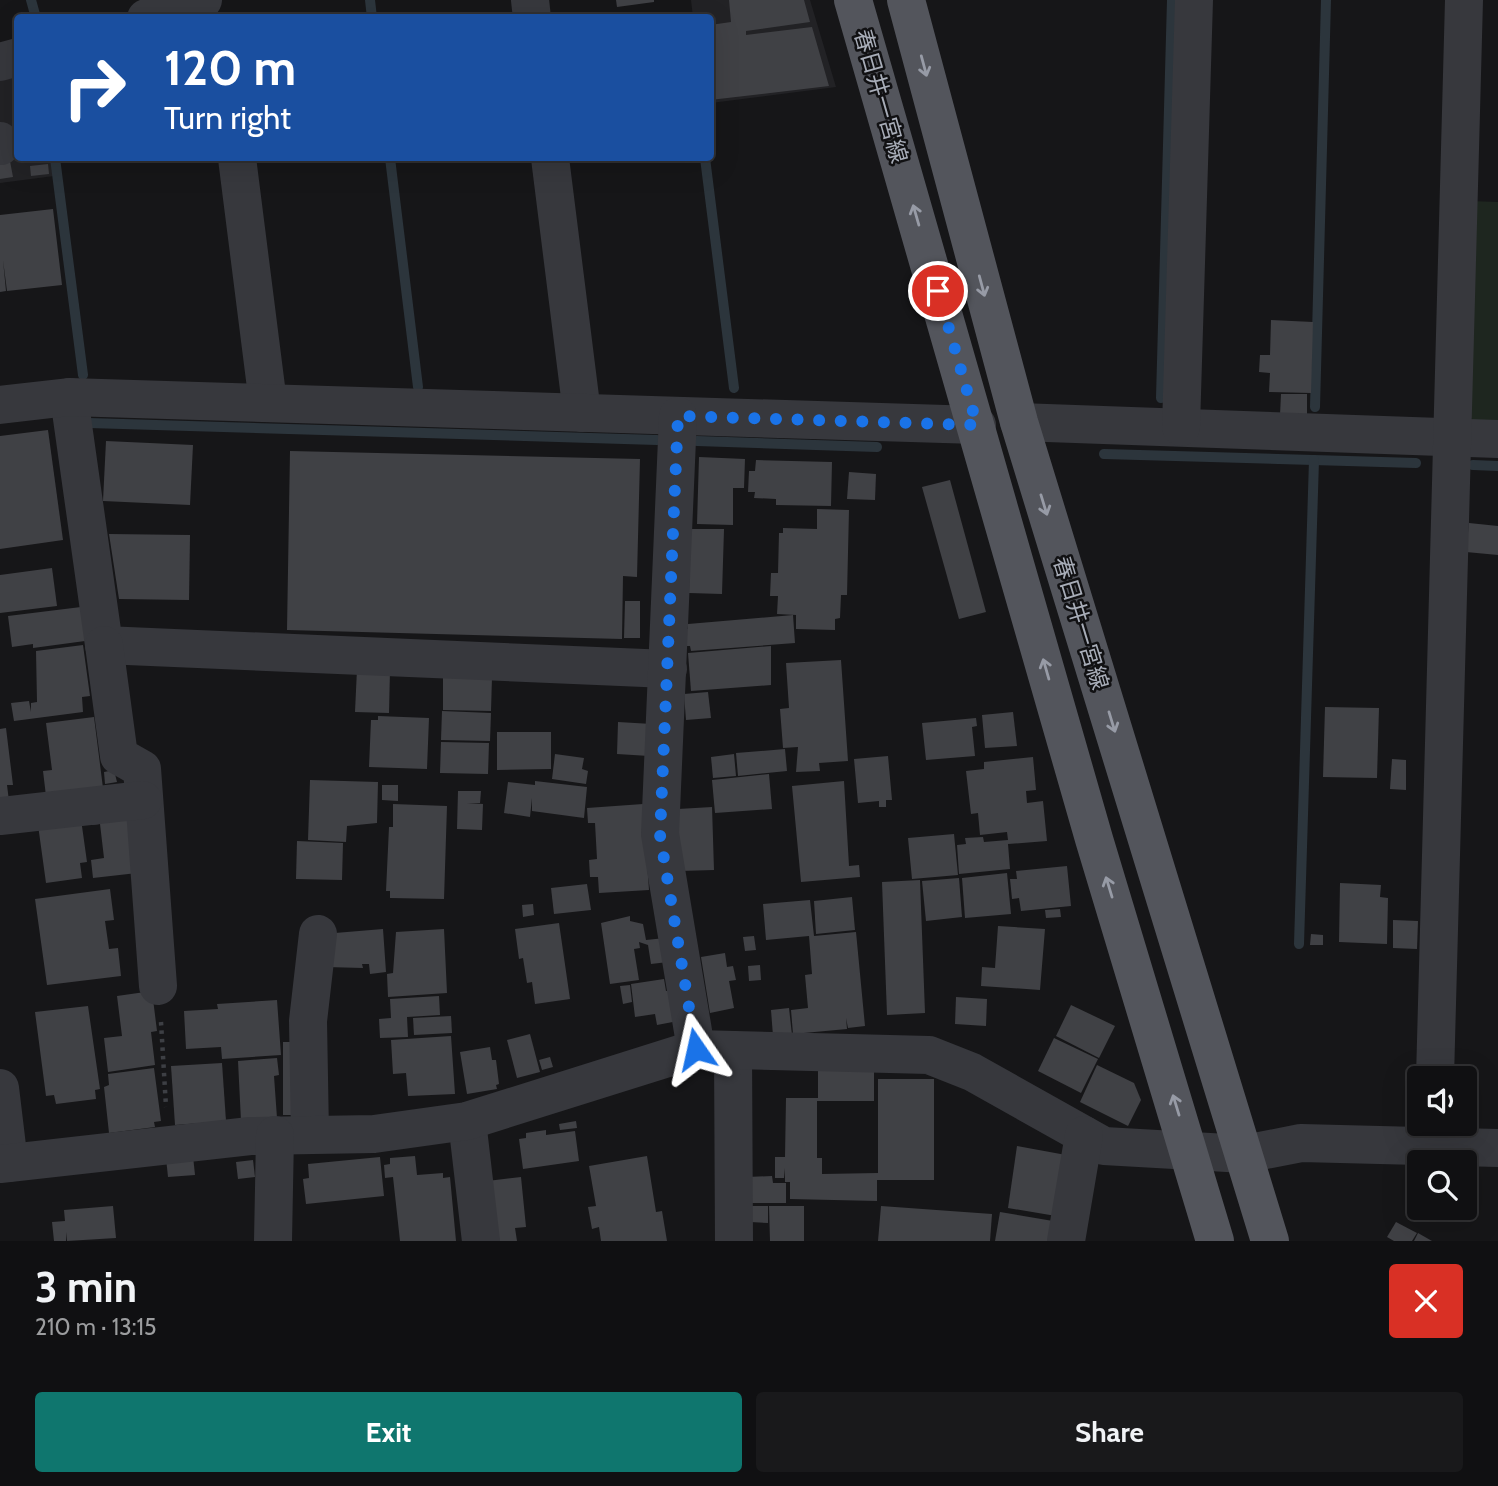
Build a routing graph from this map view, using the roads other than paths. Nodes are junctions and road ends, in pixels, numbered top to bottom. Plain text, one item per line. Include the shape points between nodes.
1 (203, 0) edge
2 (853, 0) edge
3 (906, 0) edge
4 (1194, 0) edge
5 (1464, 0) edge
6 (159, 14) edge
7 (237, 161) edge
8 (550, 161) edge
9 (69, 397) junction
10 (268, 403) junction
11 (0, 405) edge
12 (582, 413) junction
13 (678, 416) junction
14 (1019, 422) junction
15 (977, 425) junction
16 (1181, 427) junction
17 (1452, 437) junction
18 (1498, 439) edge
19 (104, 645) junction
20 (668, 669) junction
21 (143, 800) junction
22 (0, 816) edge
23 (318, 934) dead end
24 (158, 986) road end
25 (715, 1049) junction
26 (1434, 1066) edge
27 (0, 1088) edge
28 (467, 1121) junction
29 (293, 1135) junction
30 (1084, 1135) junction
31 (1416, 1136) edge
32 (1438, 1136) edge
33 (1498, 1148) edge
34 (1191, 1153) junction
35 (1245, 1154) junction
36 (5, 1164) edge
37 (273, 1241) edge
38 (481, 1241) edge
39 (734, 1241) edge
40 (1066, 1241) edge
41 (1215, 1241) edge
42 (1270, 1241) edge

1 - 6 street
15 -> 2 main road, 春日井一宮線
3 -> 14 main road, 春日井一宮線
4 - 16 street
5 - 17 street
7 - 10 street
8 - 12 street
9 - 10 street
9 - 11 street
9 - 19 street
10 - 12 street
12 - 13 street
13 - 15 street
13 - 20 street
14 - 16 street
14 -> 35 main road, 春日井一宮線
34 -> 15 main road, 春日井一宮線 via 1094,839
16 - 17 street
17 - 18 street
17 - 26 street
19 - 20 street
19 - 21 street via 119,756 142,769
20 - 25 street via 660,835
21 - 22 street
21 - 24 street
23 - 29 street
25 - 28 street
25 - 30 street via 929,1055 972,1072
25 - 39 street
27 - 36 street
28 - 29 street via 374,1134
28 - 38 street
29 - 36 street
29 - 37 street
30 - 34 street via 1104,1146
30 - 40 street
31 - 35 street via 1301,1143
32 - 33 street
34 - 35 street
34 - 41 main road, 春日井一宮線
35 - 42 main road, 春日井一宮線

